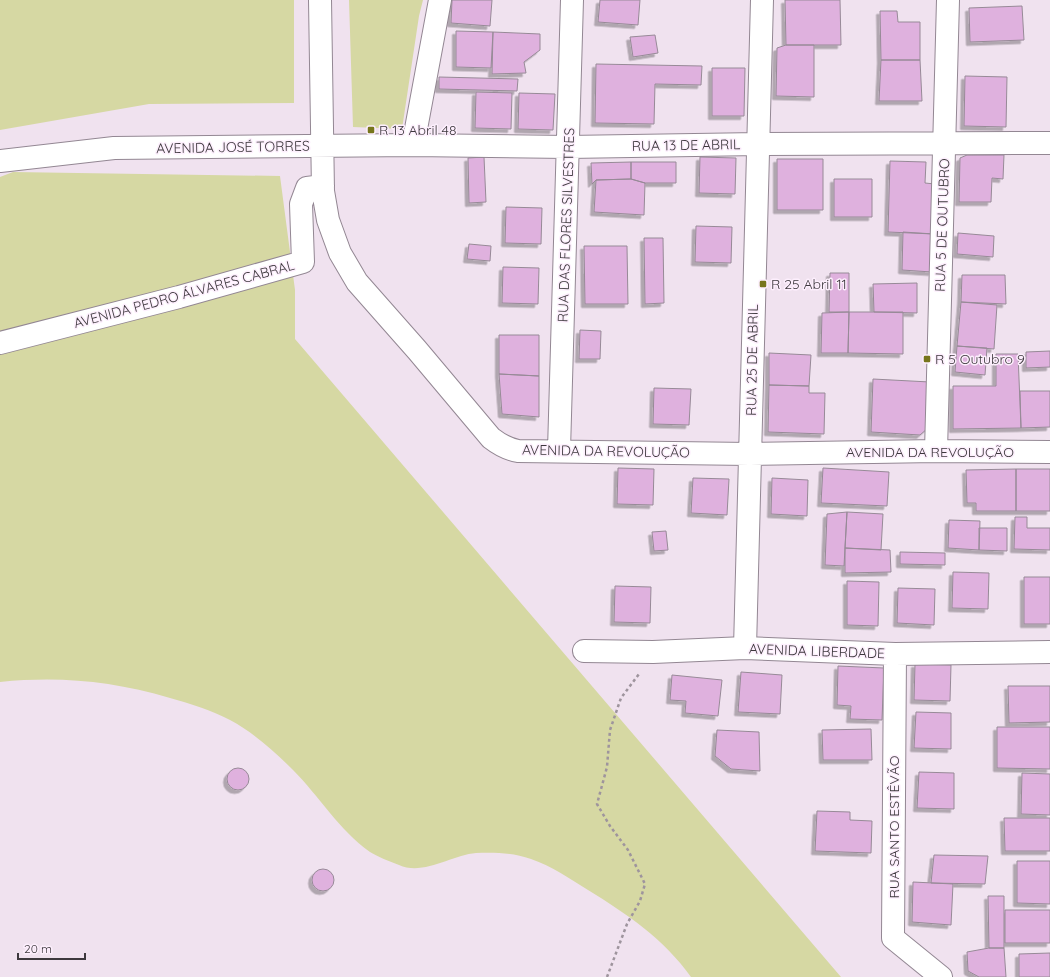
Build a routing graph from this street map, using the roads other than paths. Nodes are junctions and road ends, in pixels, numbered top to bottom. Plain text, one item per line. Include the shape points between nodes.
1 (320, 0) edge
2 (440, 0) edge
3 (572, 0) edge
4 (762, 0) edge
5 (948, 0) edge
6 (944, 143) junction
7 (1050, 143) edge
8 (758, 144) junction
9 (413, 145) junction
10 (322, 146) junction
11 (568, 147) junction
12 (0, 161) edge
13 (322, 186) junction
14 (0, 343) edge
15 (559, 450) junction
16 (936, 450) junction
17 (1050, 452) edge
18 (750, 454) junction
19 (745, 648) junction
20 (584, 651) dead end
21 (1050, 652) edge
22 (895, 654) junction
23 (941, 977) edge

1 - 10 street, AVENIDA JOSÉ TORRES
2 - 9 street
3 - 11 street, RUA DAS FLORES SILVESTRES
4 - 8 street, RUA 25 DE ABRIL
5 - 6 street, RUA 5 DE OUTUBRO
6 - 7 street, RUA 13 DE ABRIL
6 - 8 street, RUA 13 DE ABRIL
6 - 16 street, RUA 5 DE OUTUBRO
8 - 11 street, RUA 13 DE ABRIL
8 - 18 street, RUA 25 DE ABRIL
9 - 10 street, RUA 13 DE ABRIL
9 - 11 street, RUA 13 DE ABRIL
10 - 12 street, AVENIDA JOSÉ TORRES via 114,148
10 - 13 street, AVENIDA DA REVOLUÇÃO
11 - 15 street, RUA DAS FLORES SILVESTRES
13 - 14 street, AVENIDA PEDRO ÁLVARES CABRAL via 307,188 301,204 303,262
13 - 15 street, AVENIDA DA REVOLUÇÃO via 328,220 340,253 358,282 491,438 508,449 518,451
15 - 18 street, AVENIDA DA REVOLUÇÃO
16 - 17 street, AVENIDA DA REVOLUÇÃO
16 - 18 street, AVENIDA DA REVOLUÇÃO
18 - 19 street, RUA 25 DE ABRIL
19 - 20 street, AVENIDA LIBERDADE via 653,652
19 - 22 street, AVENIDA LIBERDADE
21 - 22 street, AVENIDA LIBERDADE
22 - 23 street, RUA SANTO ESTÊVÃO via 893,938

